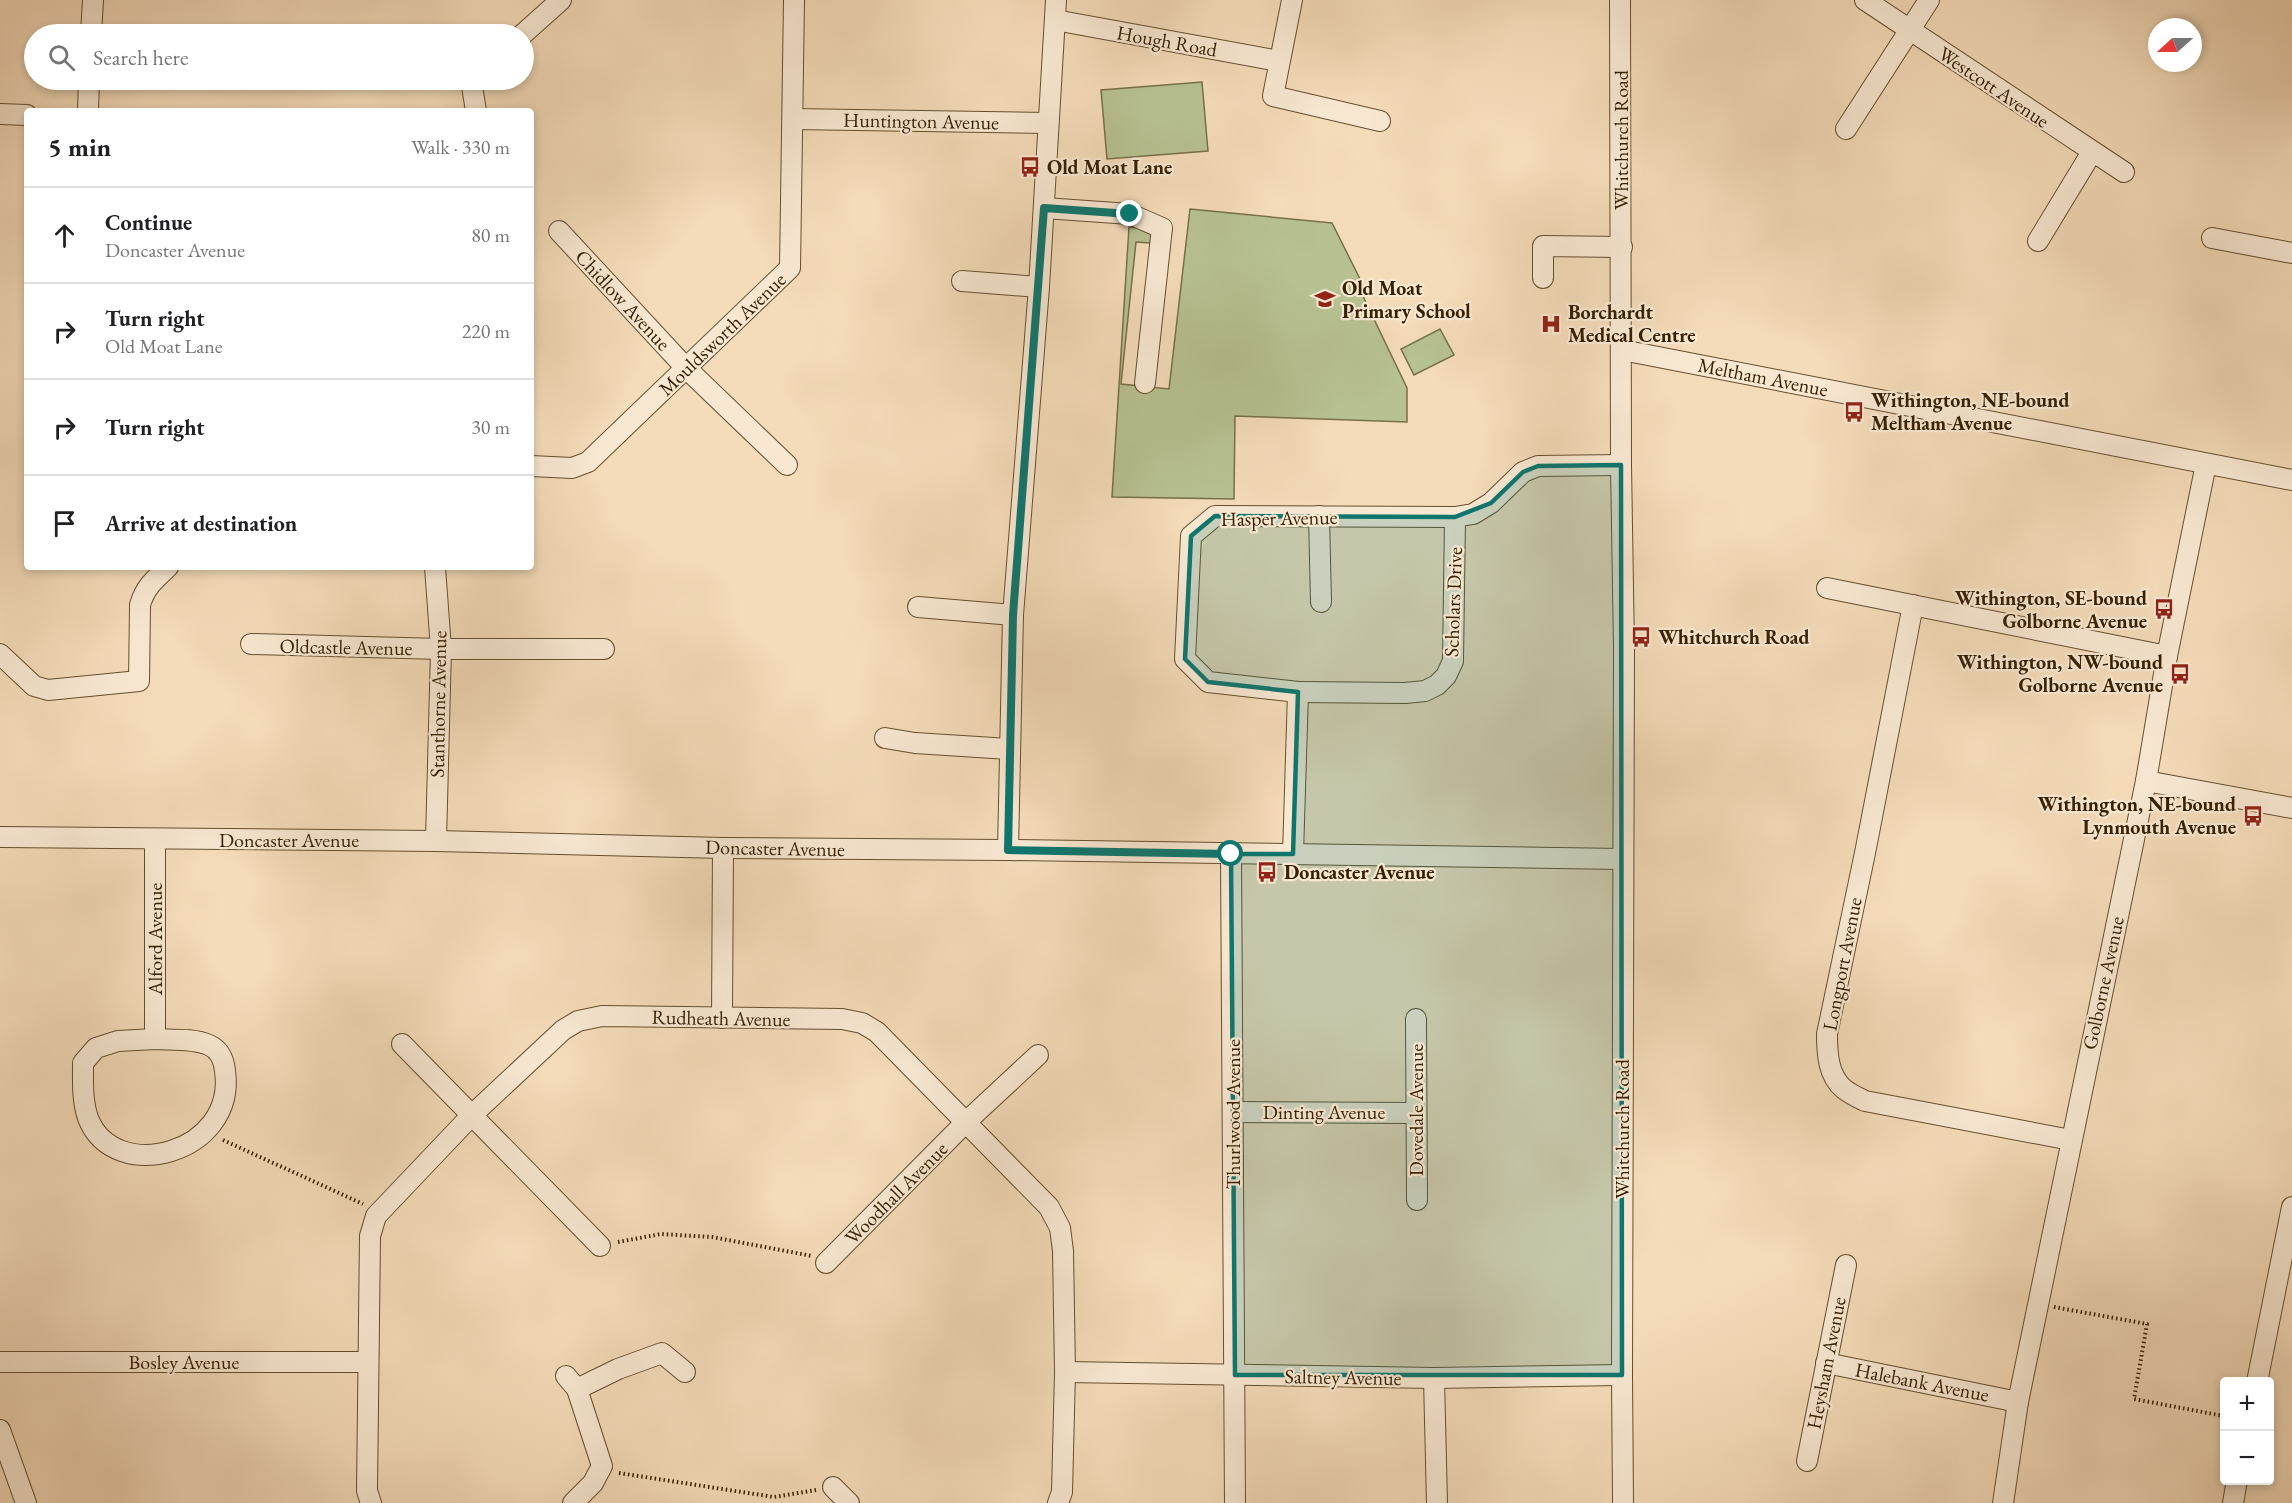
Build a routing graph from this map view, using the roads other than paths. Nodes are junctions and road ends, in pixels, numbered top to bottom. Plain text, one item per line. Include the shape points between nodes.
1 (93, 0) edge
2 (561, 0) edge
3 (794, 0) edge
4 (1056, 0) edge
5 (1292, 0) edge
6 (1620, 0) edge
7 (1865, 0) edge
8 (1929, 0) edge
9 (1056, 20) junction
10 (92, 24) edge
11 (534, 24) edge
12 (1908, 29) junction
13 (1280, 61) junction
14 (89, 90) edge
15 (473, 90) edge
16 (88, 108) edge
17 (476, 108) edge
18 (0, 114) edge
19 (24, 115) edge
20 (793, 119) junction
21 (1380, 121) dead end
22 (1048, 123) junction
23 (1846, 129) dead end
24 (2092, 152) junction
25 (2124, 172) dead end
26 (1044, 208) junction
27 (559, 231) dead end
28 (2212, 238) dead end
29 (2038, 241) dead end
30 (1622, 247) junction
31 (2292, 253) edge
32 (1543, 278) dead end
33 (962, 281) dead end
34 (1039, 287) junction
35 (1622, 350) junction
36 (686, 368) junction
37 (1145, 382) dead end
38 (2206, 464) junction
39 (787, 465) dead end
40 (1621, 465) junction
41 (534, 466) edge
42 (2292, 480) edge
43 (1319, 516) junction
44 (1455, 517) junction
45 (165, 570) edge
46 (435, 570) edge
47 (1827, 588) dead end
48 (1321, 602) dead end
49 (1913, 605) junction
50 (918, 607) dead end
51 (1013, 615) junction
52 (251, 644) dead end
53 (441, 649) junction
54 (604, 649) dead end
55 (0, 654) edge
56 (2167, 656) junction
57 (1298, 692) junction
58 (885, 738) dead end
59 (1009, 749) junction
60 (2146, 781) junction
61 (2292, 808) edge
62 (0, 837) edge
63 (154, 839) junction
64 (436, 841) junction
65 (723, 848) junction
66 (1008, 850) junction
67 (1231, 854) junction
68 (1293, 854) junction
69 (1623, 859) junction
70 (722, 1018) junction
71 (1416, 1019) dead end
72 (155, 1039) junction
73 (402, 1044) dead end
74 (1038, 1055) dead end
75 (1233, 1112) junction
76 (1416, 1113) junction
77 (472, 1115) junction
78 (966, 1122) junction
79 (2071, 1140) junction
80 (1417, 1200) dead end
81 (2292, 1207) edge
82 (600, 1246) road end
83 (826, 1263) road end
84 (1846, 1265) dead end
85 (0, 1362) edge
86 (368, 1362) junction
87 (1826, 1363) junction
88 (686, 1372) dead end
89 (1065, 1372) junction
90 (1235, 1375) junction
91 (1622, 1375) junction
92 (2258, 1377) edge
93 (1434, 1378) junction
94 (2018, 1402) junction
95 (0, 1430) edge
96 (1807, 1461) dead end
97 (2236, 1485) edge
98 (833, 1487) road end
99 (26, 1503) edge
100 (371, 1503) edge
101 (573, 1503) edge
102 (849, 1503) edge
103 (1058, 1503) edge
104 (1235, 1503) edge
105 (1437, 1503) edge
106 (1623, 1503) edge
107 (2002, 1503) edge
108 (2232, 1503) edge

1 - 10 street
2 - 11 street
3 - 20 street, Mouldsworth Avenue
4 - 9 street
5 - 13 street
6 - 30 street, Whitchurch Road
7 - 12 street, Westcott Avenue
8 - 12 street
9 - 13 street, Hough Road
9 - 22 street
12 - 23 street
12 - 24 street, Westcott Avenue
13 - 21 street via 1273,96
14 - 16 street
15 - 17 street
18 - 19 street
20 - 22 street, Huntington Avenue
20 - 36 street, Mouldsworth Avenue via 790,268
22 - 26 street
24 - 25 street, Westcott Avenue
24 - 29 street
26 - 34 street
26 - 37 street via 1130,214 1162,228
27 - 36 street, Chidlow Avenue
28 - 31 street
30 - 32 street via 1544,246
30 - 35 street, Whitchurch Road
33 - 34 street
34 - 51 street
35 - 38 street, Meltham Avenue
35 - 40 street, Whitchurch Road
36 - 39 street, Chidlow Avenue
36 - 41 street, Mouldsworth Avenue via 588,462 572,468
38 - 42 street, Meltham Avenue
38 - 56 street, Golborne Avenue
40 - 44 street, Hasper Avenue via 1538,466 1523,472 1491,503 1473,514
40 - 69 street, Whitchurch Road
43 - 44 street, Hasper Avenue
43 - 48 street
43 - 57 street, Hasper Avenue via 1215,516 1191,536 1185,659 1208,682
44 - 57 street, Scholars Drive via 1453,661 1446,676 1425,691
45 - 55 street via 149,584 140,605 139,689 48,690 34,686
46 - 53 street, Stanthorne Avenue
47 - 49 street
49 - 56 street
49 - 79 street, Longport Avenue via 1827,1034 1827,1057 1843,1089 1866,1101
50 - 51 street
51 - 59 street
52 - 53 street, Oldcastle Avenue
53 - 54 street, Oldcastle Avenue
53 - 64 street, Stanthorne Avenue
56 - 60 street, Golborne Avenue
57 - 68 street
58 - 59 street
59 - 66 street
60 - 61 street
60 - 79 street, Golborne Avenue
62 - 63 street, Doncaster Avenue
63 - 64 street, Doncaster Avenue
63 - 72 street, Alford Avenue
64 - 65 street, Doncaster Avenue
65 - 66 street, Doncaster Avenue
65 - 70 street
66 - 67 street, Doncaster Avenue
67 - 68 street, Doncaster Avenue
67 - 75 street, Thurlwood Avenue
68 - 69 street, Doncaster Avenue
69 - 91 street, Whitchurch Road
70 - 77 street, Rudheath Avenue via 602,1016 578,1021 563,1030
70 - 78 street, Rudheath Avenue via 842,1019 862,1023 877,1032
71 - 76 street, Dovedale Avenue
72 - 72 street via 118,1041 96,1048 83,1063 88,1118 102,1141 122,1151 144,1155 189,1145 210,1129 222,1108 227,1084 223,1058 210,1046
73 - 77 street
74 - 78 street, Woodhall Avenue
75 - 76 street, Dinting Avenue
75 - 90 street, Thurlwood Avenue
76 - 80 street, Dovedale Avenue
77 - 82 street
77 - 86 street, Rudheath Avenue via 376,1216 370,1236
78 - 83 street, Woodhall Avenue
78 - 89 street, Rudheath Avenue via 1048,1207 1060,1228
79 - 94 street, Golborne Avenue
81 - 92 street
84 - 87 street, Heysham Avenue
85 - 86 street, Bosley Avenue
86 - 100 street, Rudheath Avenue via 367,1491
87 - 94 street, Halebank Avenue
87 - 96 street, Heysham Avenue
88 - 101 street via 662,1353 571,1383 602,1466 593,1483
89 - 90 street, Saltney Avenue
89 - 103 street, Rudheath Avenue via 1062,1492
90 - 93 street, Saltney Avenue
90 - 104 street, Thurlwood Avenue
91 - 93 street, Saltney Avenue
91 - 106 street, Whitchurch Road
93 - 105 street
94 - 107 street, Golborne Avenue
95 - 99 street
97 - 108 street
98 - 102 street

